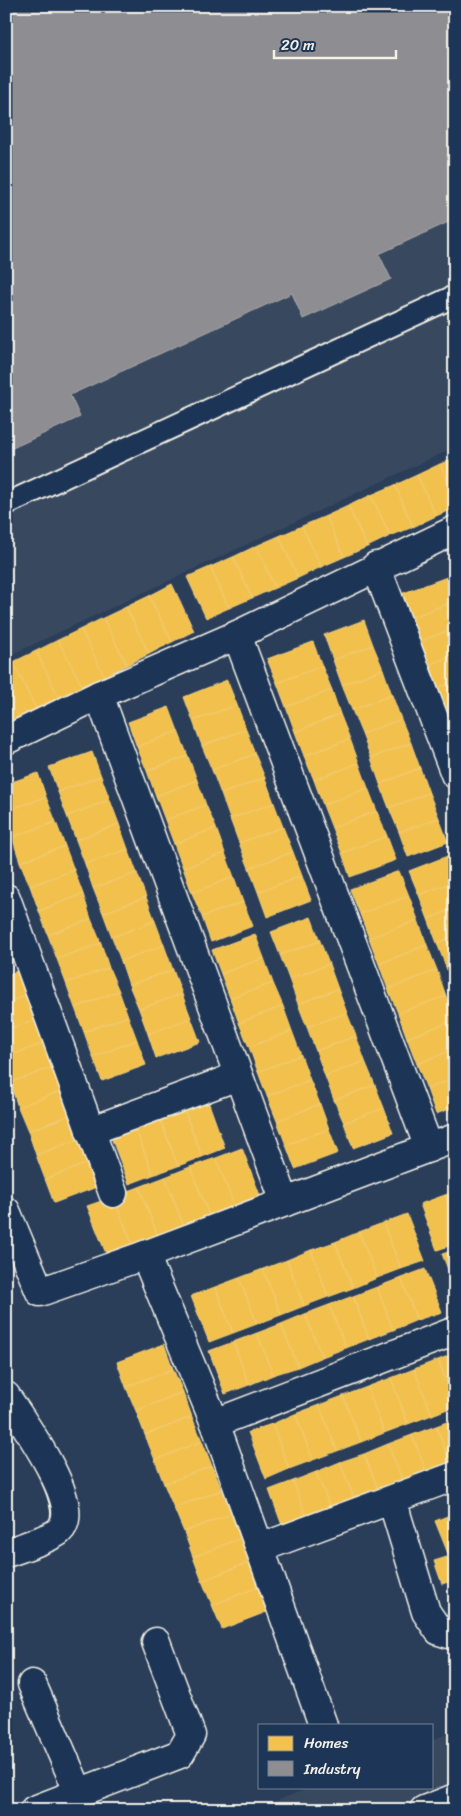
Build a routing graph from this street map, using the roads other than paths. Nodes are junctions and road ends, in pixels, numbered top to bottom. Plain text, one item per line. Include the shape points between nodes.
1 (455, 296) edge
2 (6, 504) edge
3 (455, 530) edge
4 (376, 566) junction
5 (237, 635) junction
6 (99, 694) junction
7 (6, 740) edge
8 (455, 774) edge
9 (6, 898) edge
10 (238, 1076) junction
11 (90, 1131) junction
12 (455, 1138) edge
13 (428, 1148) junction
14 (113, 1193) dead end
15 (284, 1202) junction
16 (6, 1211) edge
17 (145, 1255) junction
18 (455, 1331) edge
19 (6, 1396) edge
20 (215, 1423) junction
21 (455, 1476) edge
22 (392, 1500) junction
23 (260, 1548) junction
24 (6, 1553) edge
25 (455, 1636) edge
26 (156, 1642) dead end
27 (32, 1684) dead end
28 (323, 1724) edge
29 (79, 1793) junction
30 (455, 1798) edge
31 (34, 1810) edge
32 (424, 1810) edge

1 - 2 lane
3 - 4 street
4 - 5 street
4 - 8 street
5 - 6 street
5 - 13 street
6 - 7 street
6 - 10 street
9 - 11 street
10 - 11 street
10 - 15 street
11 - 14 street
12 - 13 street
13 - 15 street
15 - 17 street
16 - 17 street via 40,1292
17 - 20 street
18 - 20 street
19 - 24 street via 57,1477 66,1507 65,1524 58,1532
20 - 23 street
21 - 22 street
22 - 23 street
22 - 25 street via 426,1612 439,1631
23 - 28 street
26 - 29 street via 191,1735 180,1754
27 - 29 street
29 - 31 street
30 - 32 street

